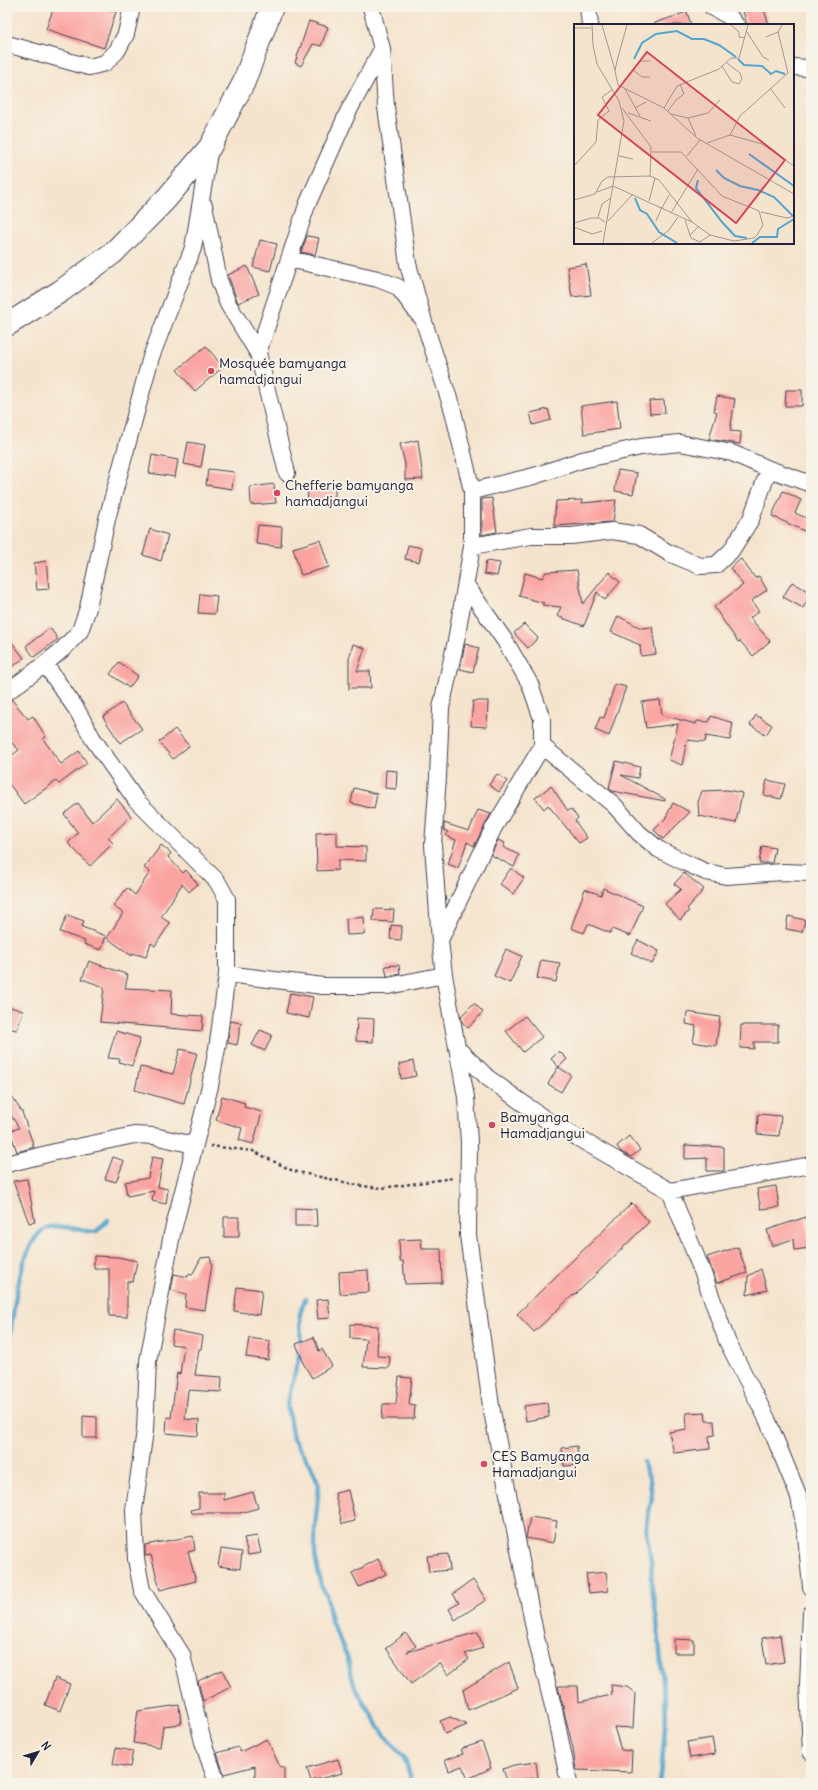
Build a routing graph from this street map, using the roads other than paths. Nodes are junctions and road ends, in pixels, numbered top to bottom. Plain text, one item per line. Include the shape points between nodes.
1 (132, 7) edge
2 (272, 7) edge
3 (371, 7) edge
4 (588, 7) edge
5 (712, 7) edge
6 (590, 24) edge
7 (735, 24) edge
8 (7, 44) edge
9 (382, 49) junction
10 (210, 147) junction
11 (202, 195) junction
12 (289, 259) junction
13 (424, 322) junction
14 (7, 325) edge
15 (258, 353) junction
16 (769, 469) junction
17 (287, 473) dead end
18 (811, 484) edge
19 (472, 491) junction
20 (472, 546) junction
21 (466, 585) junction
22 (44, 664) junction
23 (7, 692) edge
24 (542, 746) junction
25 (811, 873) edge
26 (440, 941) junction
27 (227, 974) junction
28 (444, 975) junction
29 (457, 1048) junction
30 (194, 1145) junction
31 (7, 1164) edge
32 (811, 1165) edge
33 (670, 1191) junction
34 (811, 1587) edge
35 (811, 1613) edge
36 (811, 1752) edge
37 (216, 1783) edge
38 (569, 1783) edge

1 - 8 street via 126,34 117,51 105,63 89,67
2 - 10 highway via 243,84
3 - 9 street
4 - 6 street
5 - 7 street via 730,17
9 - 12 street via 348,112 307,205
9 - 13 street via 386,107 408,264
10 - 11 street
10 - 14 highway via 113,253 62,292
11 - 15 street via 219,280 228,304
11 - 22 street via 193,248 151,357 128,436 88,608 80,631
12 - 13 street via 378,279 398,287
12 - 15 street
13 - 19 street via 453,411
15 - 17 street
16 - 18 street
16 - 19 street via 732,453 680,443 641,447 582,460 534,476
16 - 20 street via 750,519 731,551 716,565 700,566 669,553 639,535 612,531 571,536 531,536
19 - 20 street
20 - 21 street
21 - 24 street via 505,641 530,684 542,719
21 - 26 street via 441,708 433,845
22 - 23 street
22 - 27 street via 136,800 217,882 227,899
24 - 25 street via 614,805 639,833 658,849 686,863 706,872 726,876
24 - 26 street via 493,829
26 - 28 street
27 - 28 street via 323,986 388,986
27 - 30 street via 214,1064
28 - 29 street
29 - 33 street via 488,1078 545,1119
29 - 38 street via 466,1097 469,1142 468,1236 491,1406 536,1638
30 - 31 street via 154,1136 134,1135
30 - 37 street via 172,1234 148,1361 145,1430 134,1510 136,1559 142,1590 182,1655 203,1742
32 - 33 street
33 - 34 street via 727,1340 767,1419 799,1497
35 - 36 street via 808,1685

